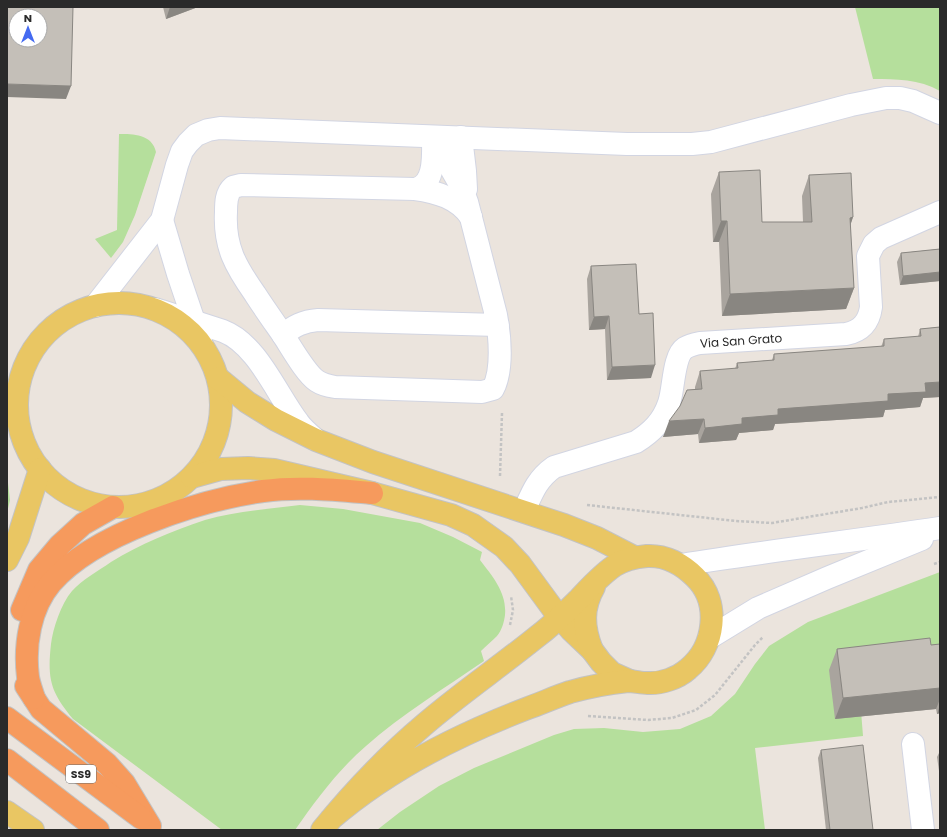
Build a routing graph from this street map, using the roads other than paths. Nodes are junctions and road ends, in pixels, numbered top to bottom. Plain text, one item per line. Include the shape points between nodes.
1 (940, 113) edge
2 (432, 136) junction
3 (461, 138) junction
4 (415, 189) junction
5 (469, 210) junction
6 (940, 212) edge
7 (162, 220) junction
8 (95, 306) junction
9 (155, 309) junction
10 (194, 322) junction
11 (498, 325) junction
12 (283, 335) junction
13 (202, 345) junction
14 (28, 357) junction
15 (7, 368) edge
16 (218, 378) junction
17 (7, 440) edge
18 (316, 440) junction
19 (27, 450) junction
20 (40, 469) junction
21 (192, 477) junction
22 (372, 493) junction
23 (528, 502) junction
24 (113, 507) junction
25 (940, 528) edge
26 (940, 532) edge
27 (634, 557) junction
28 (7, 560) edge
29 (681, 565) junction
30 (599, 579) junction
31 (534, 581) junction
32 (560, 617) junction
33 (709, 638) junction
34 (523, 648) junction
35 (592, 650) junction
36 (630, 681) junction
37 (34, 698) junction
38 (7, 718) edge
39 (913, 744) dead end
40 (7, 760) edge
41 (7, 812) edge
42 (326, 824) edge
43 (153, 828) edge
44 (33, 830) edge
45 (98, 830) edge
46 (923, 830) edge

1 - 3 street via 913,101 886,98 711,142 692,144
2 - 3 street
2 - 4 street via 431,172 425,184
2 - 5 street via 461,186
2 - 7 street via 220,128 208,130 196,135 182,152
3 - 5 street
4 - 5 street via 450,199
4 - 12 street via 233,186 230,190 225,222 233,259
5 - 11 street
6 - 23 street, Via San Grato via 881,238 874,244 868,256 870,315 861,328 846,334 700,343 684,348 677,361 669,404 660,421 647,435 625,446 554,467 540,479
7 - 8 street
7 - 10 street
8 - 9 main road via 125,303
8 - 14 main road via 78,311 62,320 43,336
9 - 10 street
9 - 13 main road via 181,324
10 - 13 street
10 - 18 street via 232,335 247,346 298,423
11 - 12 street via 313,320 301,323
11 - 12 street via 498,375 493,389 482,392 335,388 316,381
13 - 16 main road
14 - 15 main road
14 - 19 main road via 18,388 18,420
16 - 18 main road via 247,402
16 - 21 main road via 221,404 218,430 208,455
17 - 19 main road
18 - 23 main road via 373,462
19 - 20 main road
20 - 24 main road via 60,488 85,501
20 - 28 main road via 18,538
21 - 22 main road via 221,469 255,468 274,470
21 - 24 main road via 168,494 155,499 141,504
22 - 31 main road via 451,515 473,525 504,547
22 - 37 highway via 306,488 263,491 211,501 151,522 105,542 72,563 51,583 39,602 30,627 27,656 28,679
23 - 27 main road
24 - 37 highway via 83,524 60,545 39,570 23,605 17,634 18,660 26,686
25 - 29 street
26 - 33 street via 758,608
27 - 29 main road via 667,558
27 - 30 main road via 615,565
29 - 33 main road via 697,579 708,597 712,617
30 - 32 main road
30 - 35 main road via 588,597 584,617 586,636
31 - 32 main road
31 - 34 main road via 538,608 531,635
32 - 34 main road
32 - 35 main road
33 - 36 main road via 701,656 687,670 670,680 650,683
34 - 42 main road via 426,723 389,756
35 - 36 main road via 612,672
36 - 42 main road via 570,692 486,725 384,778 350,802
37 - 43 highway via 41,710 107,764 124,783
38 - 43 highway, SS9
39 - 46 street
40 - 45 highway, SS9
41 - 44 main road

